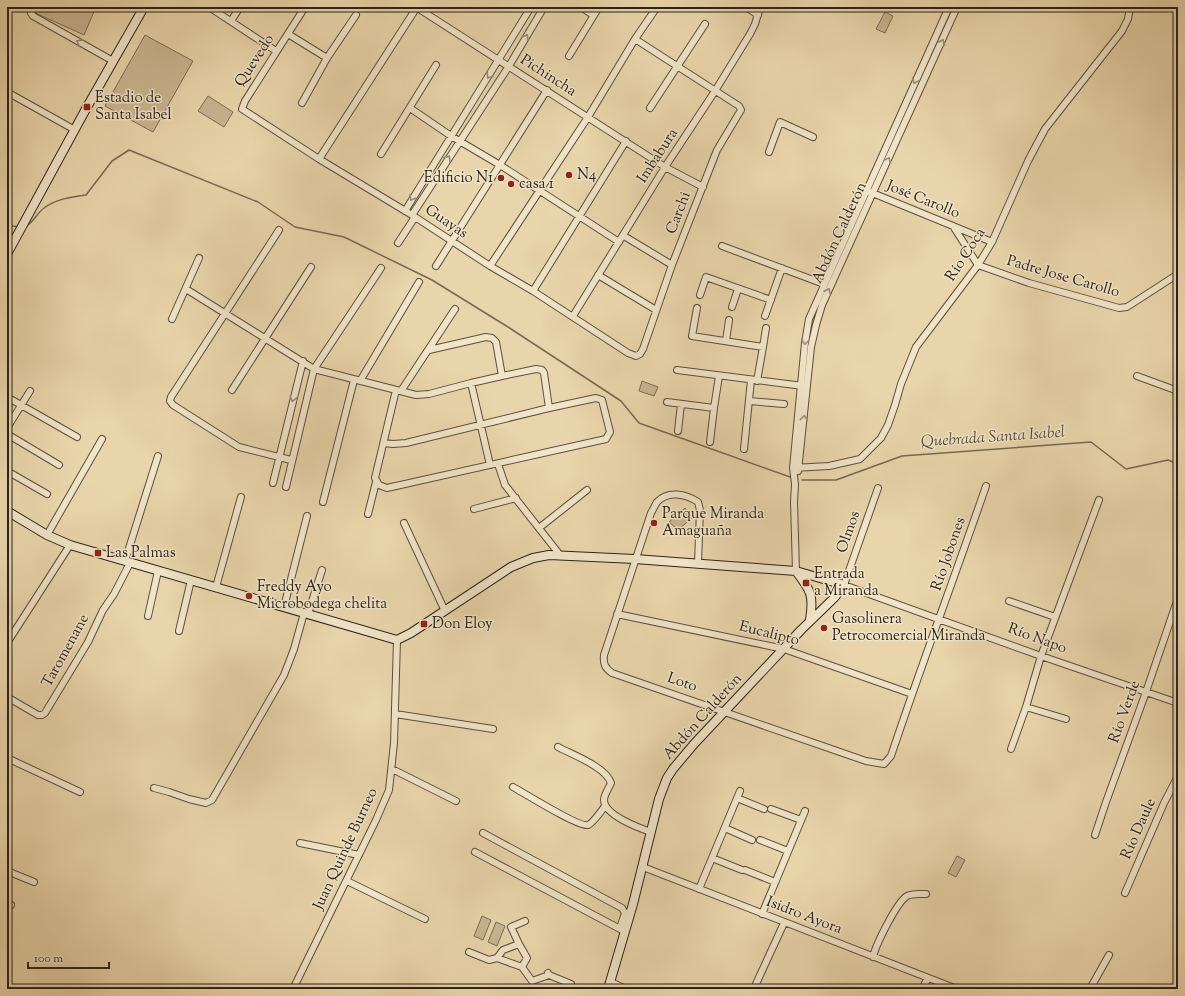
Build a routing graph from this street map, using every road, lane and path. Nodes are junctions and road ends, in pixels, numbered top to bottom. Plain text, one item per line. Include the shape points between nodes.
1 (32, 7) edge
2 (144, 7) edge
3 (209, 7) edge
4 (240, 7) edge
5 (304, 7) edge
6 (417, 7) edge
7 (531, 7) edge
8 (544, 7) edge
9 (581, 7) edge
10 (599, 7) edge
11 (657, 7) edge
12 (746, 7) edge
13 (760, 7) edge
14 (949, 7) edge
15 (958, 7) edge
16 (1130, 7) edge
17 (758, 14) junction
18 (356, 15) dead end
19 (593, 15) junction
20 (231, 21) junction
21 (705, 24) dead end
22 (288, 34) junction
23 (635, 39) junction
24 (276, 51) junction
25 (569, 56) dead end
26 (327, 58) junction
27 (113, 60) junction
28 (499, 60) junction
29 (436, 65) dead end
30 (509, 66) junction
31 (677, 66) junction
32 (547, 90) junction
33 (716, 91) junction
34 (7, 92) edge
35 (302, 103) dead end
36 (410, 108) junction
37 (650, 108) dead end
38 (242, 109) joint
39 (588, 117) junction
40 (75, 130) junction
41 (450, 136) junction
42 (813, 137) dead end
43 (459, 141) junction
44 (626, 141) junction
45 (769, 152) dead end
46 (381, 154) dead end
47 (319, 158) junction
48 (500, 165) junction
49 (665, 167) junction
50 (703, 187) junction
51 (538, 190) junction
52 (866, 191) junction
53 (873, 194) junction
54 (405, 211) junction
55 (414, 216) junction
56 (580, 216) junction
57 (953, 226) junction
58 (280, 230) dead end
59 (624, 236) junction
60 (452, 242) junction
61 (619, 242) junction
62 (992, 242) junction
63 (398, 243) dead end
64 (722, 246) dead end
65 (7, 254) edge
66 (199, 258) dead end
67 (672, 265) junction
68 (978, 265) junction
69 (436, 266) dead end
70 (490, 266) junction
71 (312, 267) dead end
72 (381, 268) dead end
73 (782, 268) junction
74 (1178, 274) edge
75 (598, 275) junction
76 (419, 282) dead end
77 (824, 284) junction
78 (186, 289) junction
79 (738, 289) junction
80 (533, 291) junction
81 (700, 295) dead end
82 (771, 300) junction
83 (732, 307) dead end
84 (697, 308) dead end
85 (455, 309) dead end
86 (656, 310) junction
87 (226, 313) junction
88 (573, 316) junction
89 (765, 316) dead end
90 (172, 319) dead end
91 (729, 320) dead end
92 (766, 328) dead end
93 (266, 338) junction
94 (726, 341) junction
95 (763, 347) junction
96 (429, 350) junction
97 (636, 356) joint
98 (303, 361) junction
99 (314, 369) junction
100 (677, 370) dead end
101 (502, 376) junction
102 (719, 376) junction
103 (1137, 376) dead end
104 (357, 380) junction
105 (754, 380) junction
106 (471, 383) junction
107 (804, 386) junction
108 (232, 390) dead end
109 (399, 390) junction
110 (1178, 390) edge
111 (30, 391) dead end
112 (7, 397) edge
113 (749, 401) junction
114 (667, 402) dead end
115 (681, 404) junction
116 (784, 404) dead end
117 (21, 406) junction
118 (550, 408) junction
119 (714, 408) junction
120 (481, 424) junction
121 (7, 428) edge
122 (678, 431) dead end
123 (7, 434) edge
124 (77, 437) dead end
125 (102, 439) dead end
126 (710, 442) dead end
127 (384, 443) junction
128 (744, 449) dead end
129 (158, 456) dead end
130 (279, 457) junction
131 (291, 460) junction
132 (498, 464) junction
133 (59, 465) dead end
134 (490, 466) junction
135 (796, 468) junction
136 (7, 471) edge
137 (376, 482) junction
138 (273, 483) dead end
139 (986, 486) dead end
140 (286, 487) dead end
141 (878, 488) dead end
142 (587, 490) dead end
143 (47, 494) dead end
144 (241, 497) dead end
145 (516, 498) junction
146 (1099, 500) dead end
147 (323, 502) dead end
148 (474, 509) dead end
149 (7, 513) edge
150 (368, 514) dead end
151 (307, 516) dead end
152 (404, 523) dead end
153 (539, 528) junction
154 (47, 535) junction
155 (70, 545) junction
156 (560, 555) junction
157 (636, 559) junction
158 (128, 562) junction
159 (698, 563) junction
160 (322, 570) dead end
161 (158, 571) junction
162 (796, 571) junction
163 (191, 580) junction
164 (844, 585) junction
165 (216, 588) junction
166 (1178, 598) edge
167 (1009, 601) dead end
168 (284, 607) junction
169 (445, 611) junction
170 (306, 614) junction
171 (616, 614) junction
172 (148, 616) dead end
173 (1055, 617) junction
174 (940, 619) junction
175 (810, 620) junction
176 (179, 631) dead end
177 (397, 640) junction
178 (7, 643) edge
179 (784, 649) junction
180 (1041, 656) junction
181 (1146, 692) junction
182 (912, 694) junction
183 (7, 697) edge
184 (1178, 703) edge
185 (1026, 707) junction
186 (725, 712) junction
187 (395, 714) junction
188 (1066, 719) dead end
189 (493, 729) dead end
190 (558, 747) dead end
191 (1011, 749) dead end
192 (7, 758) edge
193 (884, 764) joint
194 (391, 770) junction
195 (1178, 776) edge
196 (513, 787) dead end
197 (154, 788) dead end
198 (740, 791) dead end
199 (80, 792) dead end
200 (737, 798) junction
201 (456, 801) dead end
202 (605, 806) junction
203 (764, 809) dead end
204 (771, 809) dead end
205 (805, 811) dead end
206 (801, 820) junction
207 (725, 828) junction
208 (651, 832) junction
209 (483, 833) dead end
210 (1095, 835) dead end
211 (752, 840) dead end
212 (760, 840) dead end
213 (300, 843) dead end
214 (788, 851) junction
215 (475, 852) dead end
216 (359, 855) junction
217 (712, 858) junction
218 (643, 867) junction
219 (7, 871) edge
220 (347, 881) junction
221 (34, 882) dead end
222 (775, 882) junction
223 (699, 889) junction
224 (1124, 893) dead end
225 (926, 894) dead end
226 (633, 907) junction
227 (624, 910) junction
228 (762, 914) junction
229 (424, 920) dead end
230 (525, 921) dead end
231 (784, 923) junction
232 (623, 930) junction
233 (519, 944) junction
234 (469, 952) dead end
235 (1109, 955) dead end
236 (873, 957) junction
237 (497, 958) junction
238 (522, 967) junction
239 (928, 978) junction
240 (571, 984) dead end
241 (756, 984) dead end
242 (609, 987) edge
243 (293, 989) edge
244 (626, 989) edge
245 (922, 989) edge
246 (957, 989) edge
247 (1090, 989) edge

27 -> 1 street via 33,16
2 - 27 street
3 - 20 street
4 - 20 street
5 - 22 street, Quevedo
6 - 28 street, Pichincha
6 - 47 street
7 - 28 street
30 -> 8 street
9 - 19 street
10 - 19 street
11 - 23 street
12 - 17 street
13 - 17 street, Imbabura
14 -> 52 street, Abdón Calderón
53 -> 15 street, Abdón Calderón
16 - 62 street, Río Coca via 1122,31 1045,129
17 - 33 street, Imbabura via 750,34
18 - 26 street
19 - 25 street
20 - 24 street
21 - 31 street
22 - 24 street, Quevedo
22 - 26 street
23 - 31 street
23 - 39 street
24 - 38 street, Quevedo
26 - 35 street
27 - 40 street
28 - 30 street, Pichincha
28 -> 41 street
29 - 36 street
30 - 32 street, Pichincha
30 - 43 street
31 - 33 street
31 - 37 street
32 - 39 street, Pichincha
32 - 48 street
33 - 49 street, Imbabura
33 - 50 street, Carchi via 741,110 717,150
34 - 40 street
36 - 41 street
36 - 46 street
38 - 47 street, Guayas
39 - 44 street, Pichincha
39 - 51 street
40 - 65 street
41 - 43 street
41 -> 54 street
42 - 45 street via 780,122
43 - 48 street
55 -> 43 street
44 - 49 street, Pichincha
44 - 56 street
47 - 54 street, Guayas
48 - 51 street
48 - 60 street
49 - 50 street, Pichincha
49 - 59 street, Imbabura
50 - 67 street, Carchi
51 - 56 street
51 - 70 street
52 - 53 street, José Carollo
52 - 77 street, Abdón Calderón
53 - 57 street, José Carollo
107 -> 53 street, Abdón Calderón via 822,305
54 - 55 street, Guayas
55 - 60 street, Guayas
55 - 63 street
56 - 61 street
56 - 80 street
57 - 62 street, José Carollo
57 - 68 street
58 - 87 street
59 - 61 street, Imbabura
59 - 67 street
60 - 69 street
60 - 70 street, Guayas
61 - 75 street, Imbabura
62 - 68 street, Río Coca
64 - 73 street
66 - 78 street
67 - 86 street, Carchi
68 - 74 street, Padre Jose Carollo via 1029,283 1119,308 1127,307
68 - 135 street, Río Coca via 916,347 881,438 860,458 829,466
70 - 80 street, Guayas
71 - 93 street
72 - 99 street
73 - 77 street
73 - 82 street
75 - 86 street
75 - 88 street, Imbabura
76 - 104 street
77 -> 107 street, Abdón Calderón via 808,319
78 - 87 street
78 - 90 street
79 - 81 street via 706,277
79 - 82 street
79 - 83 street
80 - 88 street, Guayas
82 - 89 street
84 - 94 street via 692,336
85 - 96 street
86 - 97 street, Carchi via 643,349
87 - 93 street
87 - 130 street via 170,401 239,447
88 - 97 street, Guayas
91 - 94 street
92 - 95 street
93 - 98 street
93 - 108 street
94 - 95 street
95 - 105 street
96 - 101 street via 486,337 492,338 497,345
96 - 109 street
98 - 99 street
98 -> 130 street
99 - 104 street
99 - 131 street
100 - 102 street
101 - 106 street
101 - 118 street via 542,370
102 - 105 street
102 - 119 street
103 - 110 street
104 - 109 street
104 - 147 street
105 - 107 street
105 - 113 street
106 - 109 street via 422,395
106 - 120 street
107 - 135 street, Abdón Calderón
109 - 127 street
111 - 117 street
112 - 117 street
113 - 116 street
113 - 128 street
114 - 115 street
115 - 119 street
115 - 122 street
117 - 121 street
117 - 124 street
118 - 120 street
118 - 132 street via 600,399 609,436 606,439
119 - 126 street
120 - 127 street via 406,443
120 - 134 street
123 - 133 street
125 - 154 street
127 - 137 street
129 - 158 street, Taromenane
130 - 131 street
130 - 138 street
131 - 140 street
132 - 134 street
132 - 145 street via 505,484
134 - 137 street via 392,488
135 - 162 street, Abdón Calderón
136 - 143 street
137 - 150 street
139 - 174 street, Río Jobones
141 - 164 street, Olmos
142 - 153 street
144 - 165 street
145 - 148 street
145 - 153 street
146 - 173 street
149 - 154 street
151 - 168 street
152 - 169 street
153 - 156 street
154 - 155 street
155 - 158 street
155 - 178 street
156 - 157 street, Río Napo
156 - 169 street, Río Napo via 548,554 512,566
157 - 159 street, Río Napo
157 - 159 street, Loto via 651,513 658,501 668,495 680,494 698,502
157 - 171 street, Loto
158 - 161 street
158 - 183 street, Taromenane via 114,594 45,713 42,716 38,715
159 - 162 street, Río Napo
160 - 170 street
161 - 163 street
161 - 172 street
162 - 164 street, Río Napo
162 - 175 street via 810,589
163 - 165 street
163 - 176 street
164 - 174 street, Río Napo
164 - 175 street, Abdón Calderón
165 - 168 street
166 - 181 street, Río Verde
167 - 173 street
168 - 170 street
169 - 177 street, Río Napo
170 - 177 street
170 - 197 street via 284,675 212,800 206,803 189,800
171 - 179 street, Eucalipto
171 - 186 street, Loto via 604,655 603,663 606,669
173 - 180 street
174 - 180 street, Río Napo
174 - 182 street, Río Jobones
175 - 179 street, Abdón Calderón
177 - 187 street, Juan Quinde Burneo
179 - 182 street, Eucalipto
179 - 186 street, Abdón Calderón
180 - 181 street, Río Napo
180 - 185 street
181 - 184 street, Río Napo
181 - 210 street, Río Verde
182 - 193 street, Río Jobones via 891,756
185 - 188 street
185 - 191 street
186 - 193 street, Loto via 866,761
186 - 208 street, Abdón Calderón via 673,769 662,792
187 - 189 street
187 - 194 street, Juan Quinde Burneo
190 - 202 street via 603,771 610,779 611,783 604,798
192 - 199 street
194 - 201 street
194 - 216 street, Juan Quinde Burneo via 389,790
195 - 224 street, Río Daule
196 - 202 street via 583,825 590,824
198 - 200 street
200 - 203 street
200 - 207 street
202 - 208 street via 619,818
204 - 206 street
205 - 206 street
206 - 214 street
207 - 211 street
207 - 217 street
208 - 218 street, Abdón Calderón
209 - 227 street
212 - 214 street
213 - 216 street
214 - 222 street
215 - 232 street
216 - 220 street, Juan Quinde Burneo
217 - 222 street
217 - 223 street
218 - 223 street, Isidro Ayora
218 - 226 street, Abdón Calderón
219 - 221 street
220 - 229 street
220 - 243 street, Juan Quinde Burneo
222 - 228 street
223 - 228 street, Isidro Ayora
225 - 236 street via 908,895 897,907
226 - 227 street
226 - 232 street, Abdón Calderón
227 - 232 street
228 - 231 street, Isidro Ayora
230 - 233 street via 511,927
231 - 236 street, Isidro Ayora
231 - 241 street
232 - 242 street, Abdón Calderón
233 - 237 street via 503,950
233 - 238 street via 526,958
234 - 237 street via 489,960
235 - 247 street
236 - 239 street, Isidro Ayora
237 - 238 street
238 - 240 street via 532,981 549,973
239 - 245 street
239 - 246 street, Isidro Ayora
242 - 244 street

